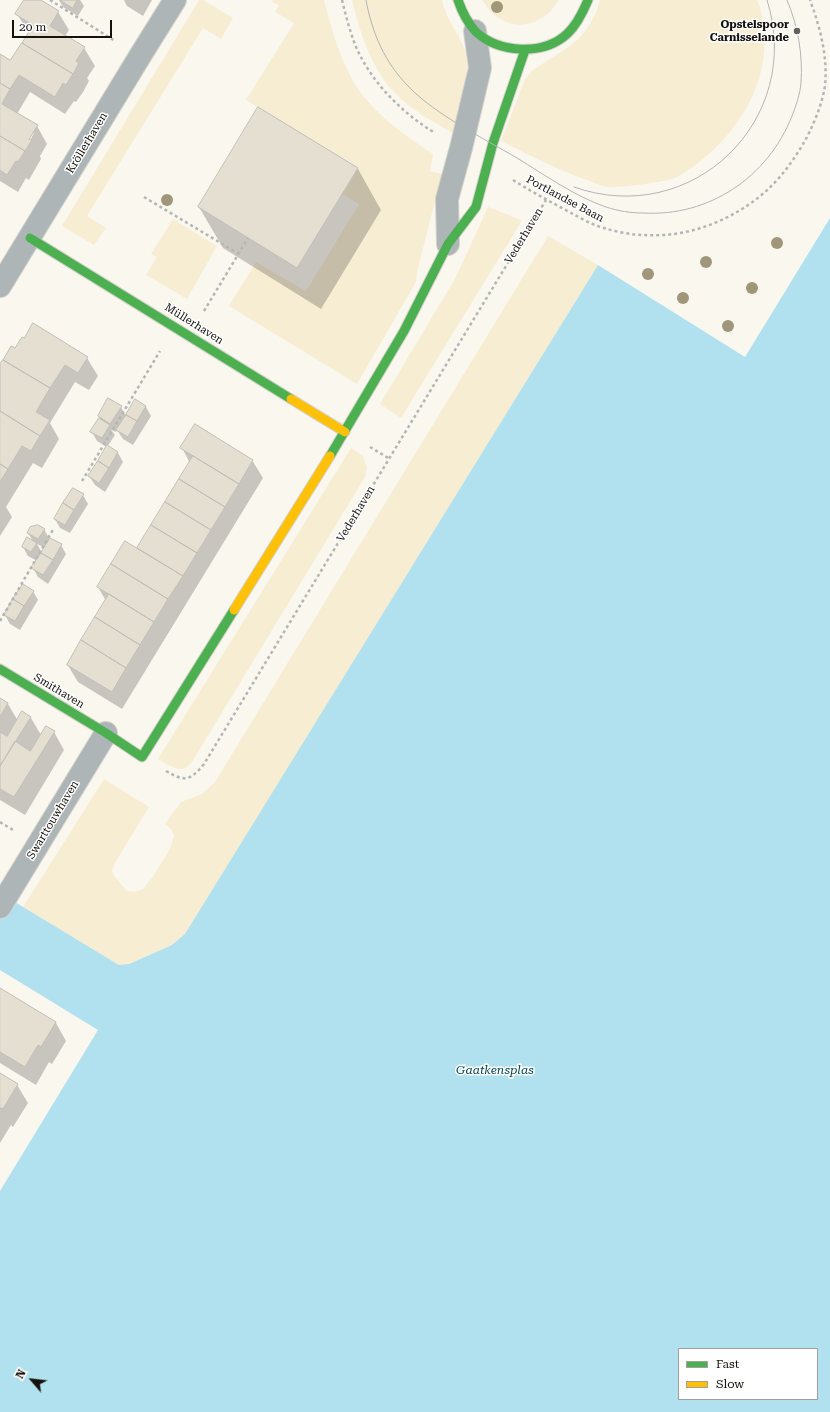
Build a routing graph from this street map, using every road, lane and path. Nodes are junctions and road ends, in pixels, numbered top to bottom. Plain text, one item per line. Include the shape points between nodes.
1 (50, 0) edge
2 (175, 0) edge
3 (342, 0) edge
4 (458, 0) edge
5 (588, 0) edge
6 (810, 0) edge
7 (475, 31) junction
8 (525, 50) junction
9 (140, 56) junction
10 (826, 69) junction
11 (830, 72) edge
12 (461, 148) junction
13 (487, 165) junction
14 (144, 197) dead end
15 (546, 200) junction
16 (30, 238) junction
17 (248, 238) dead end
18 (448, 244) junction
19 (239, 254) junction
20 (0, 286) edge
21 (175, 326) junction
22 (190, 335) junction
23 (345, 432) junction
24 (82, 481) dead end
25 (54, 528) dead end
26 (0, 621) edge
27 (0, 669) edge
28 (106, 733) junction
29 (142, 757) junction
30 (5, 900) edge

1 - 9 path
2 - 9 street, Kröllerhaven
3 - 12 path via 357,49 379,84 415,119
4 - 7 street via 465,18
5 - 8 street via 580,18 566,35 547,46
6 - 10 path, Portlandse Baan via 819,29
7 - 8 street via 490,42 507,48
7 - 12 street via 480,68
8 - 13 street
9 - 16 street, Kröllerhaven
10 - 11 path
10 - 15 path, Portlandse Baan via 816,119 794,159 765,192 746,207 720,220 690,231 663,236 616,232 591,224
12 - 18 street via 447,199
13 - 15 path, Portlandse Baan
13 - 18 street via 476,207
14 - 19 path
15 - 29 path, Vederhaven via 204,764 197,773 187,779 178,778
16 - 20 street, Kröllerhaven
16 - 21 street, Müllerhaven
17 - 19 path
18 - 23 street via 404,331
19 - 22 path
21 - 22 street, Müllerhaven
21 - 24 path
22 - 23 street, Müllerhaven
23 - 29 street
25 - 26 path
27 - 28 street, Smithaven
28 - 29 street
28 - 30 street, Swarttouwhaven

